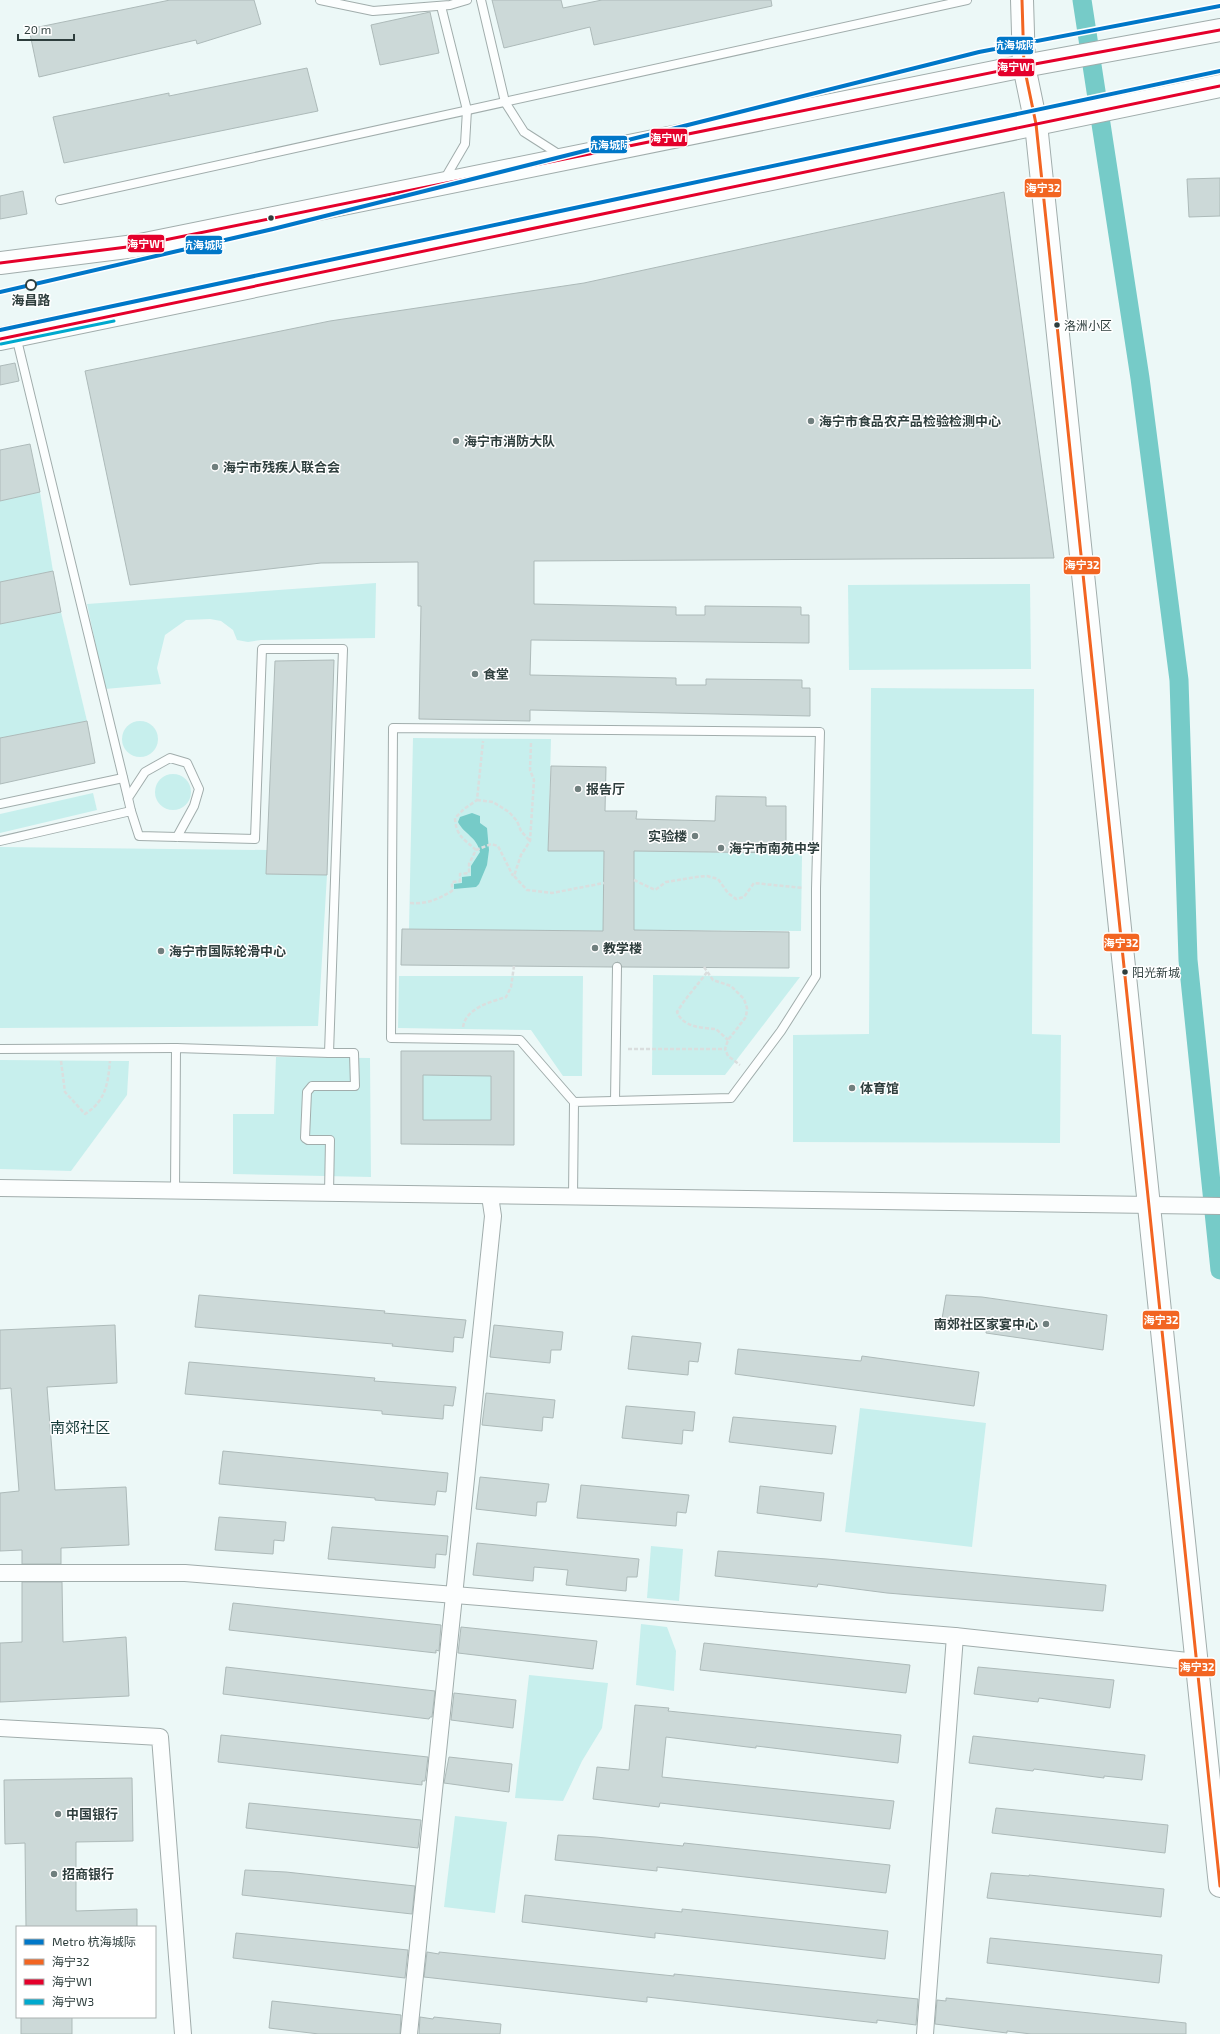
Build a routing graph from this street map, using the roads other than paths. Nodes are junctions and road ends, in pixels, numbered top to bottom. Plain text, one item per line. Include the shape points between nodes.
1 (320, 0) edge
2 (467, 0) edge
3 (481, 0) edge
4 (967, 0) edge
5 (1022, 0) edge
6 (441, 6) junction
7 (1220, 30) edge
8 (1024, 66) junction
9 (1220, 86) edge
10 (505, 102) junction
11 (467, 110) junction
12 (1036, 124) junction
13 (566, 159) junction
14 (442, 184) junction
15 (60, 200) dead end
16 (0, 263) edge
17 (8, 338) edge
18 (123, 778) junction
19 (128, 798) junction
20 (0, 804) edge
21 (131, 811) junction
22 (176, 837) junction
23 (0, 840) edge
24 (617, 967) dead end
25 (176, 1048) junction
26 (0, 1049) edge
27 (329, 1053) junction
28 (615, 1101) junction
29 (574, 1102) junction
30 (0, 1188) edge
31 (175, 1191) junction
32 (329, 1193) junction
33 (490, 1196) junction
34 (573, 1197) junction
35 (1149, 1206) junction
36 (1220, 1206) edge
37 (0, 1572) edge
38 (453, 1595) junction
39 (955, 1636) junction
40 (1197, 1662) junction
41 (0, 1728) edge
42 (1220, 1886) edge
43 (183, 2034) edge
44 (409, 2034) edge
45 (924, 2034) edge

1 - 6 lane via 373,12
2 - 6 lane
3 - 10 lane
4 - 10 lane
5 - 8 main road
6 - 11 lane
7 - 8 main road
8 - 12 main road
8 - 13 main road
9 - 12 main road
10 - 11 lane
10 - 13 lane via 524,132
11 - 14 lane via 464,144
11 - 15 lane
12 - 17 main road
12 - 35 main road
13 - 14 main road
14 - 16 main road via 135,246
17 - 18 lane
18 - 19 lane
18 - 20 lane
19 - 21 lane
19 - 22 lane via 145,772 151,768 170,758 187,763 199,789 194,806
21 - 22 lane via 139,836
21 - 23 lane
22 - 27 lane via 255,839 262,649 343,649
24 - 28 lane
25 - 26 lane
25 - 27 lane
25 - 31 lane
27 - 32 lane via 354,1054 355,1086 312,1086 307,1092 304,1138 330,1140
28 - 29 lane
28 - 29 lane via 731,1098 781,1031 816,976 820,732 393,728 392,1038 520,1040
29 - 34 lane
30 - 31 street
31 - 32 street
32 - 33 street
33 - 34 street
33 - 38 street via 492,1216
34 - 35 street
35 - 36 street
35 - 40 main road
37 - 38 street via 185,1573
38 - 39 street
38 - 44 street
39 - 40 street
39 - 45 street
40 - 42 main road
41 - 43 street via 160,1737

